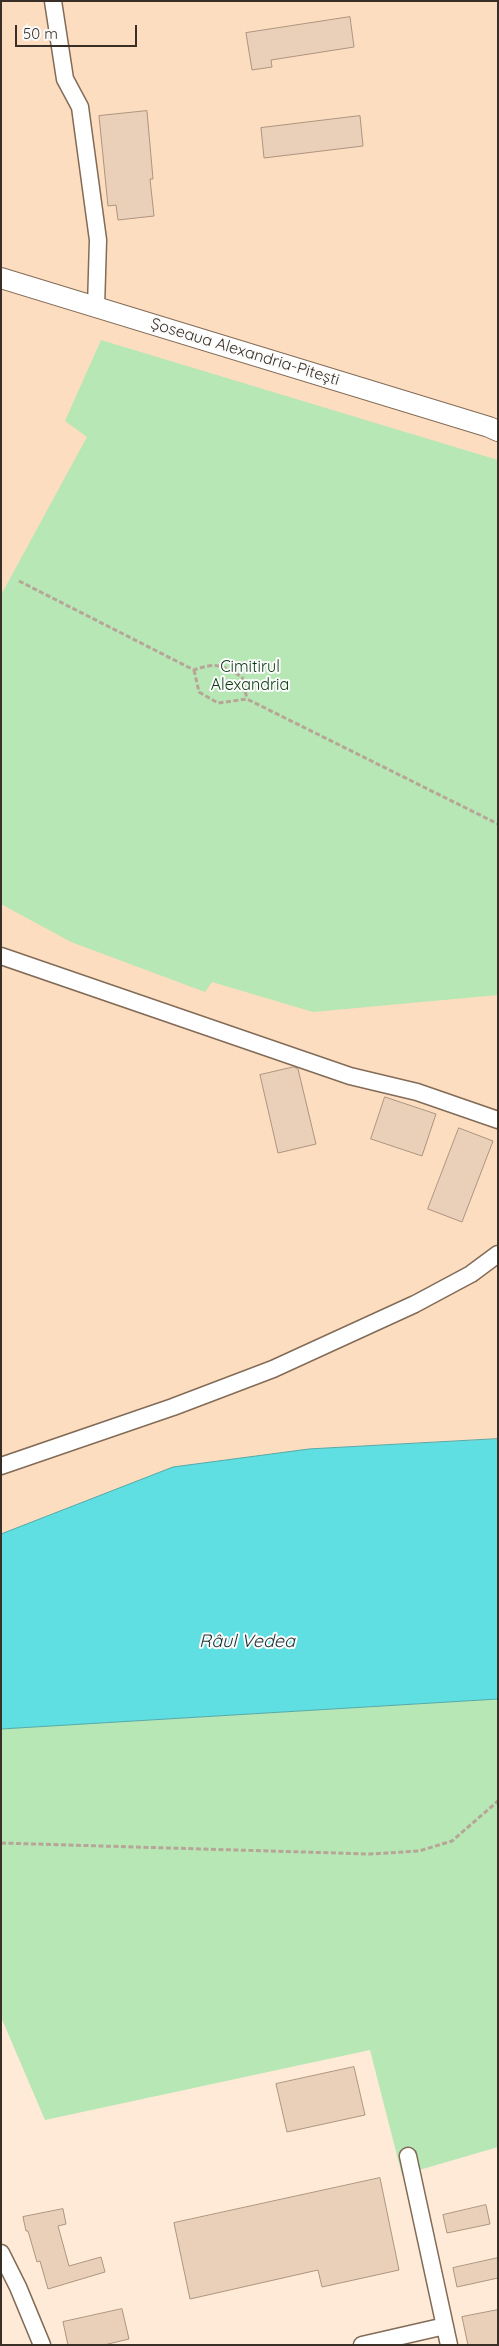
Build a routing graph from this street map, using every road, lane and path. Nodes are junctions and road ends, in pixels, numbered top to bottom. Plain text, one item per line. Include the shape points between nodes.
1 (53, 1) edge
2 (1, 278) edge
3 (96, 307) junction
4 (495, 428) edge
5 (18, 581) dead end
6 (194, 670) junction
7 (247, 699) junction
8 (498, 824) edge
9 (1, 956) edge
10 (498, 1120) edge
11 (498, 1254) edge
12 (1, 1466) edge
13 (498, 1801) edge
14 (1, 1843) edge
15 (408, 2156) dead end
16 (1, 2253) edge
17 (445, 2326) junction
18 (42, 2345) edge
19 (362, 2345) edge
20 (449, 2345) edge

1 - 3 street via 65,80 80,107 98,240
2 - 3 main road, Șoseaua Alexandria-Pitești
3 - 4 main road, Șoseaua Alexandria-Pitești
5 - 6 path
6 - 7 path via 208,665 223,666 242,677
6 - 7 path via 199,692 218,704
7 - 8 path
9 - 10 street via 350,1076 417,1092
11 - 12 street via 471,1274 415,1304 273,1369
13 - 14 path via 452,1841 419,1851 370,1854
15 - 17 street
16 - 18 street
17 - 19 street
17 - 20 street

